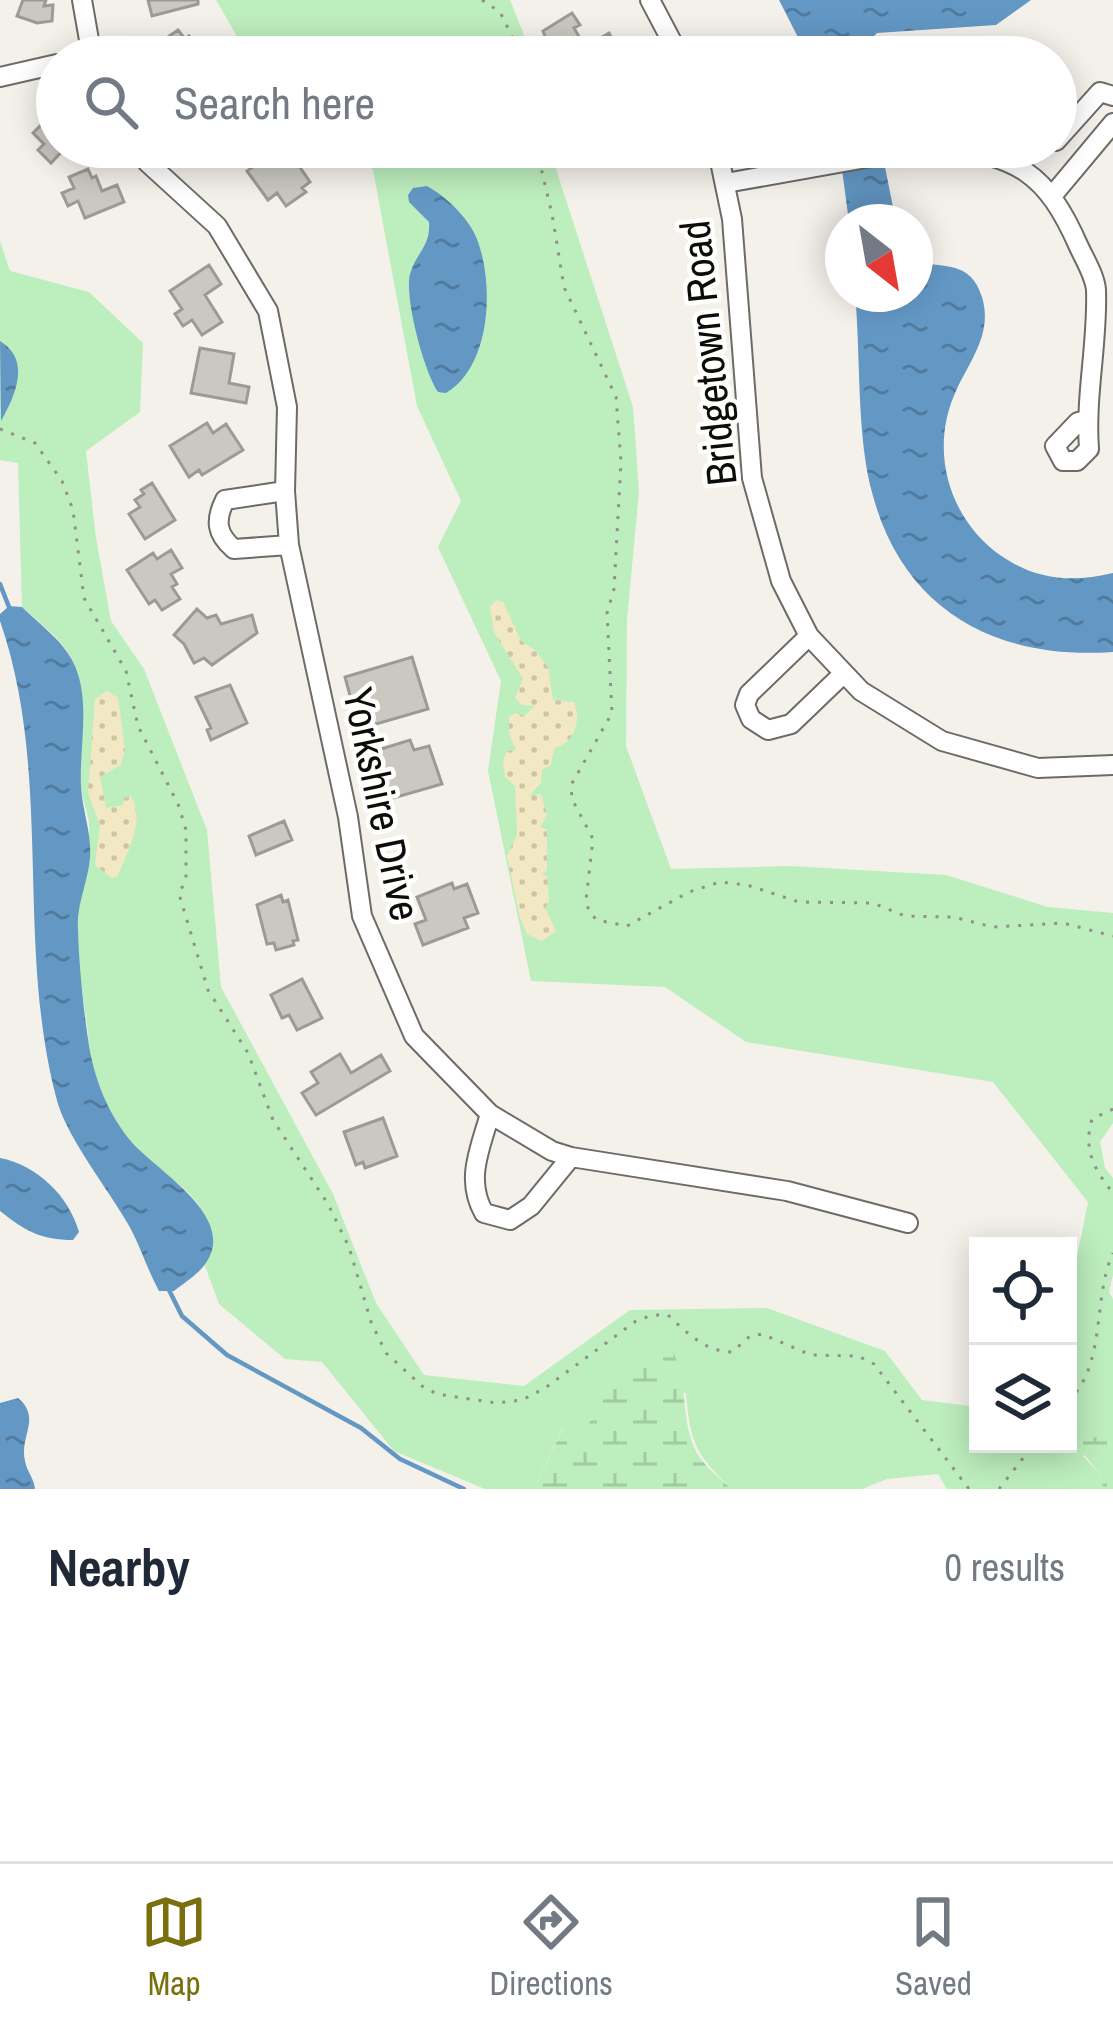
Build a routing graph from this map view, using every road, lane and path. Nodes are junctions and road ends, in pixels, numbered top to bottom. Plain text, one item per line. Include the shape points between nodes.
1 (82, 0) edge
2 (482, 0) edge
3 (650, 0) edge
4 (87, 36) edge
5 (512, 36) edge
6 (669, 36) edge
7 (36, 69) edge
8 (0, 77) edge
9 (1113, 96) edge
10 (1077, 117) edge
11 (1113, 122) edge
12 (1077, 166) edge
13 (153, 168) edge
14 (541, 168) edge
15 (722, 168) edge
16 (807, 168) edge
17 (1019, 168) edge
18 (1032, 168) edge
19 (1075, 168) edge
20 (1029, 172) junction
21 (726, 183) junction
22 (1052, 196) junction
23 (1087, 420) dead end
24 (0, 429) edge
25 (285, 491) junction
26 (289, 544) junction
27 (809, 636) junction
28 (842, 675) junction
29 (1113, 765) edge
30 (1113, 936) edge
31 (1113, 1108) edge
32 (490, 1114) junction
33 (571, 1157) junction
34 (1113, 1193) edge
35 (908, 1223) dead end
36 (1113, 1253) edge
37 (1077, 1391) edge
38 (1027, 1453) edge
39 (969, 1489) edge
40 (999, 1489) edge

1 - 4 street
2 - 5 path via 500,12
3 - 6 street
7 - 8 street
9 - 10 street via 1100,92
11 - 12 street
13 - 25 street, Yorkshire Drive via 217,226 268,311 287,407
14 - 30 path via 564,287 616,397 621,462 607,614 612,713 571,784 592,839 589,911 627,926 720,882 799,902 854,900 905,916 993,928 1064,923
15 - 21 street, Bridgetown Road
16 - 21 street
17 - 20 street
18 - 20 street
19 - 22 street
20 - 22 street
21 - 27 street, Bridgetown Road via 752,478 781,581
22 - 23 street via 1096,285
24 - 39 path via 35,443 62,481 84,598 126,670 138,726 187,830 179,894 208,990 342,1233 386,1353 437,1394 496,1403 522,1400 637,1321 668,1315 719,1352 762,1334 812,1355 858,1356 892,1384
25 - 26 street, Yorkshire Drive
25 - 26 street via 225,500 219,532 234,549
26 - 32 street, Yorkshire Drive via 362,916 415,1036
27 - 28 street, Bridgetown Road
27 - 28 street via 758,681 745,705 759,726 779,729
28 - 29 street, Bridgetown Road via 942,741 1038,768
31 - 34 path via 1092,1120 1087,1135 1096,1172
32 - 33 street, Yorkshire Drive
32 - 33 street via 472,1178 484,1213 511,1220
33 - 35 street, Yorkshire Drive via 787,1191
36 - 37 path via 1087,1378
38 - 40 path

